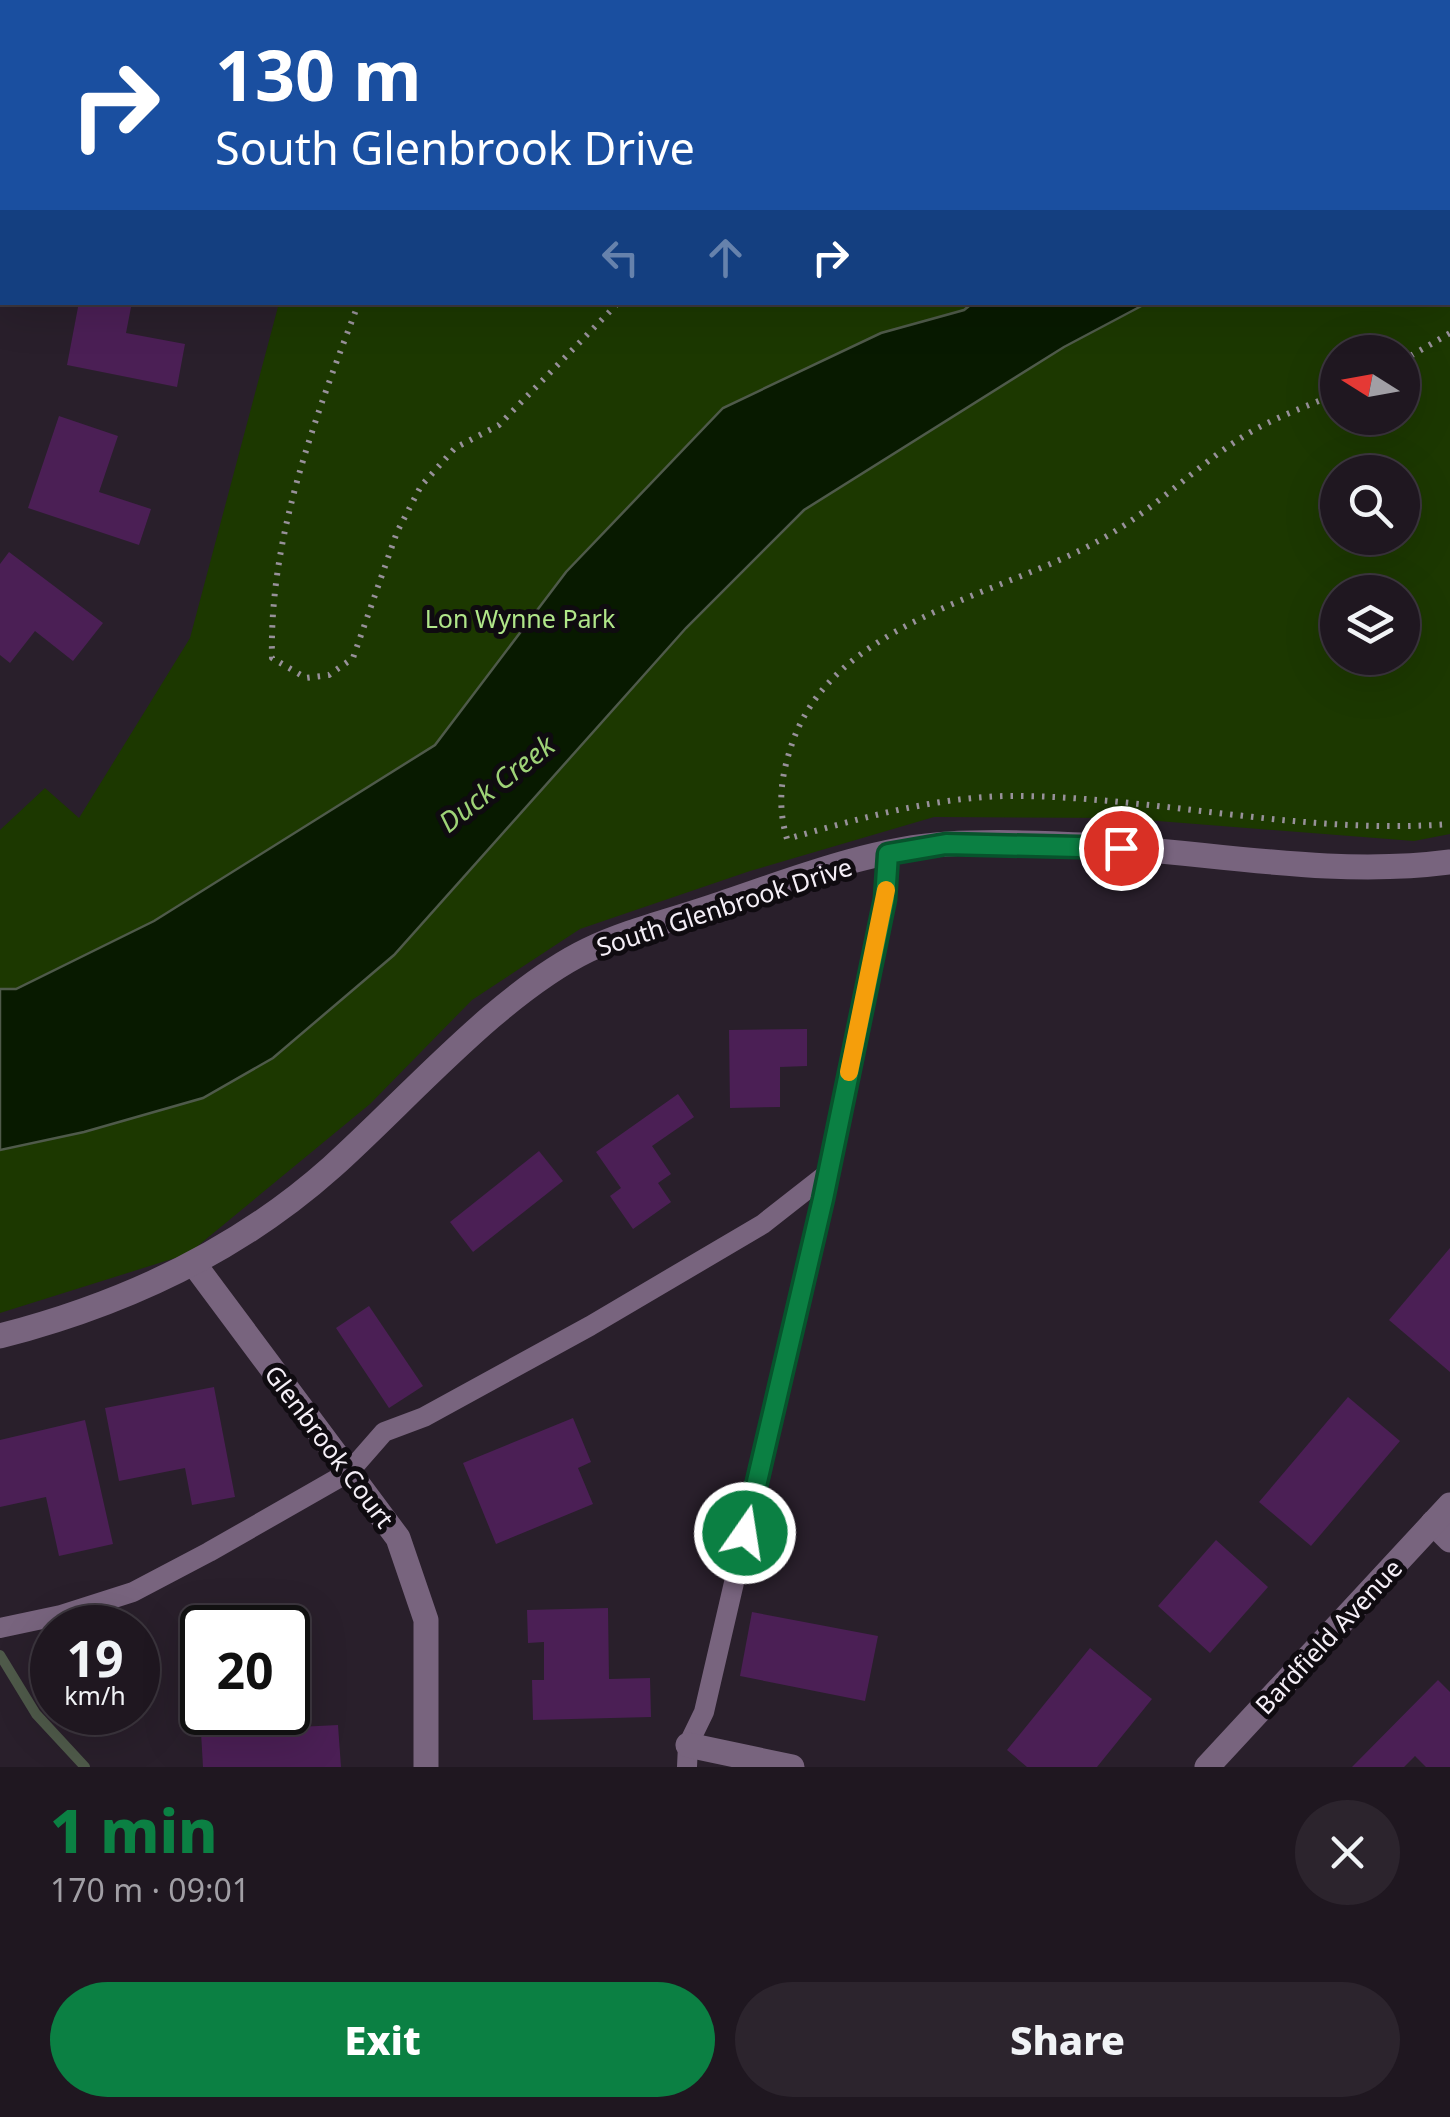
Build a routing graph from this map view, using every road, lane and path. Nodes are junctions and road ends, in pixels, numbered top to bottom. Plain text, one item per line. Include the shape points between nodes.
1 (357, 305) edge
2 (616, 305) edge
3 (1450, 333) edge
4 (1420, 350) edge
5 (1320, 401) edge
6 (1450, 824) edge
7 (888, 854) junction
8 (1450, 862) edge
9 (828, 1173) junction
10 (194, 1264) junction
11 (0, 1336) edge
12 (349, 1472) junction
13 (1444, 1523) edge
14 (5, 1627) edge
15 (688, 1756) edge
16 (426, 1767) edge
17 (792, 1767) edge
18 (1206, 1767) edge

1 - 2 path via 301,468 276,571 272,658 306,678 329,675 353,658 397,532 421,486 455,448 500,425
3 - 4 path
5 - 6 path via 1253,431 1097,542 947,607 851,662 812,700 800,724 782,778 780,815 787,839 929,804 1022,796 1320,823
7 - 8 street, South Glenbrook Drive via 946,844 1082,845 1395,869
7 - 9 lane via 885,899
7 - 10 street, South Glenbrook Drive via 586,951 486,1024 329,1170
9 - 12 lane via 762,1224 590,1326 384,1432
9 - 15 lane via 704,1712
10 - 11 street, South Glenbrook Drive via 64,1320
10 - 12 street, Glenbrook Court
12 - 14 lane via 133,1592
12 - 16 street, Glenbrook Court via 398,1538 426,1620
13 - 18 street, Bardfield Avenue
15 - 17 street

